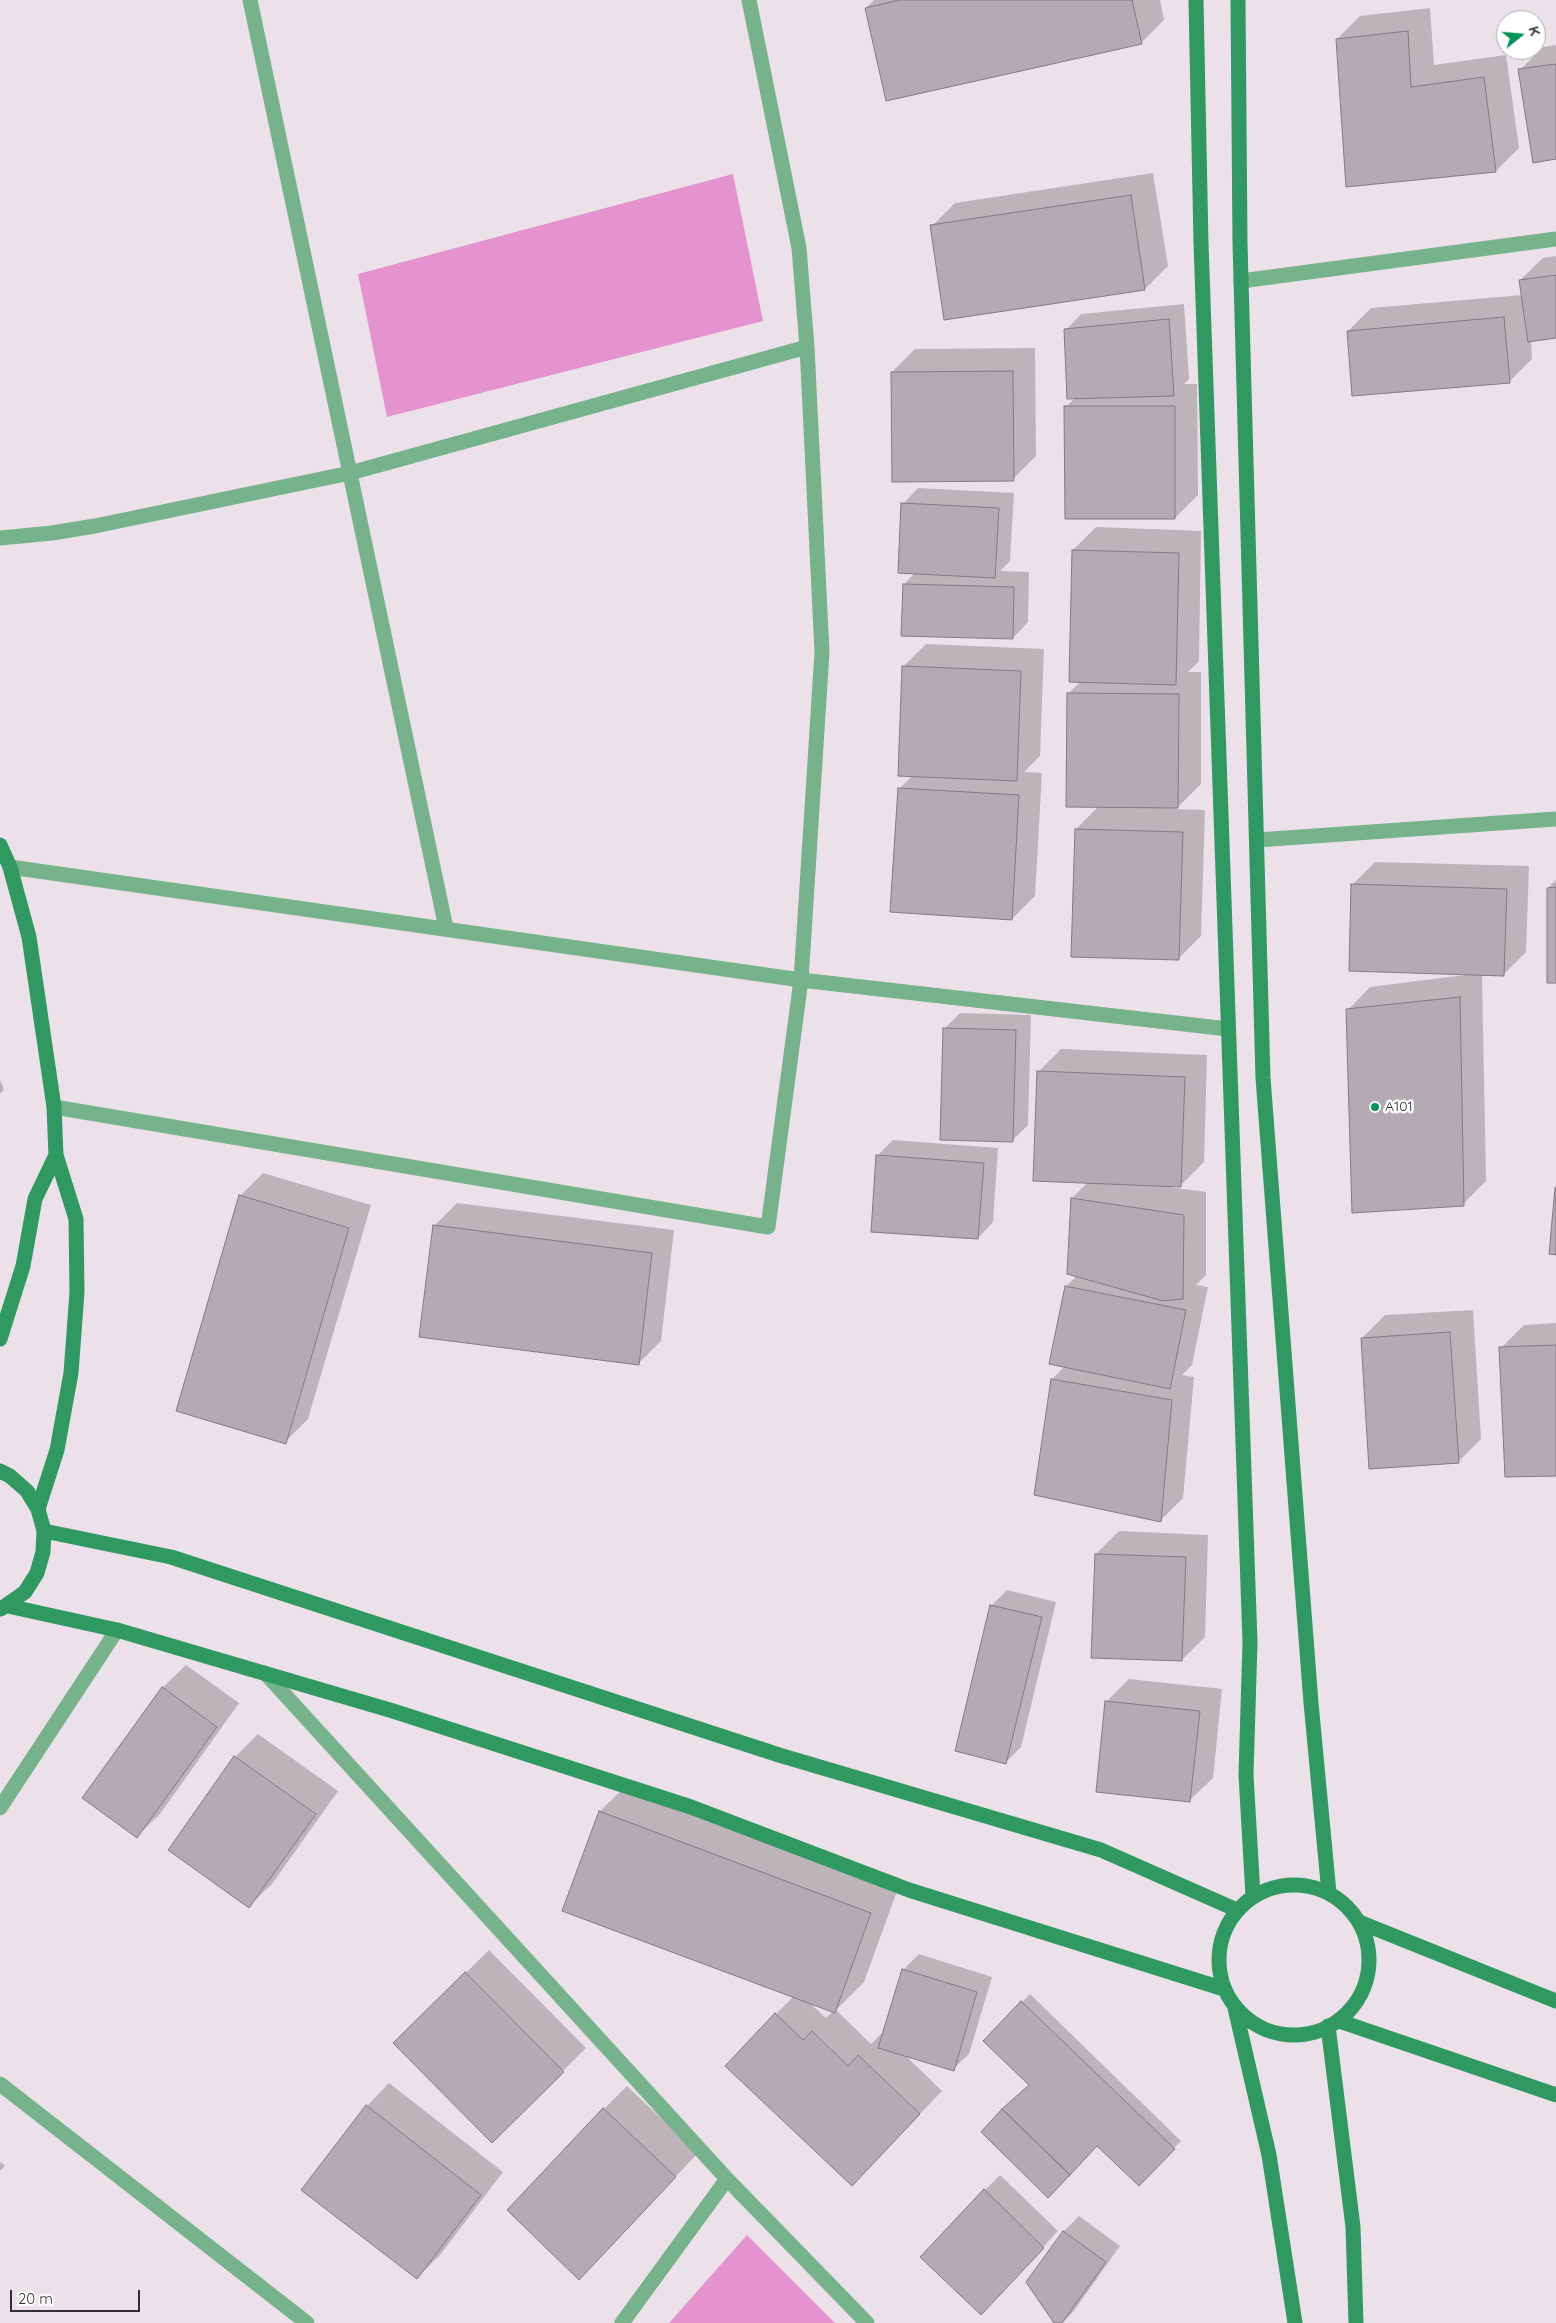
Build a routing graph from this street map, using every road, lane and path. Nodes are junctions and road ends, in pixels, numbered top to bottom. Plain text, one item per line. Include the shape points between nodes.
1 (250, 0) edge
2 (749, 0) edge
3 (1196, 0) edge
4 (1238, 0) edge
5 (1556, 239) edge
6 (1241, 281) junction
7 (808, 347) junction
8 (350, 472) junction
9 (0, 538) edge
10 (1556, 819) edge
11 (1257, 840) junction
12 (0, 845) edge
13 (10, 867) junction
14 (446, 928) junction
15 (801, 980) junction
16 (1228, 1029) junction
17 (54, 1107) junction
18 (56, 1155) junction
19 (0, 1339) edge
20 (0, 1471) edge
21 (38, 1509) junction
22 (44, 1531) junction
23 (4, 1607) edge
24 (117, 1630) junction
25 (265, 1673) junction
26 (0, 1808) edge
27 (1329, 1893) junction
28 (1253, 1896) junction
29 (1237, 1910) junction
30 (1359, 1922) junction
31 (1224, 1989) junction
32 (1556, 2000) edge
33 (1235, 2008) junction
34 (1334, 2023) junction
35 (0, 2084) edge
36 (1556, 2095) edge
37 (727, 2179) junction
38 (307, 2323) edge
39 (622, 2323) edge
40 (867, 2323) edge
41 (1295, 2323) edge
42 (1356, 2323) edge

1 - 8 street
2 - 7 street via 799,248
3 - 16 main road via 1201,243
4 - 6 main road
5 - 6 street
6 - 11 main road
7 - 8 street
7 - 15 street via 822,652
8 - 9 street via 52,534
8 - 14 street
10 - 11 street
11 - 27 main road via 1263,1078 1311,1703
12 - 13 main road
13 - 14 street
13 - 17 main road via 29,938
14 - 15 street
15 - 16 street
15 - 17 street via 768,1227
16 - 28 main road via 1250,1642 1246,1775
17 - 18 main road
18 - 19 main road via 35,1199 23,1266
18 - 21 main road via 76,1219 77,1292 67,1392 57,1450
20 - 21 main road via 27,1491
21 - 22 main road
22 - 23 main road via 37,1573 25,1592
22 - 29 main road via 172,1557 770,1752 1101,1850
23 - 24 main road
24 - 25 main road
24 - 26 street
25 - 31 main road via 691,1808 909,1890
25 - 37 street
27 - 28 main road via 1311,1886 1291,1884
27 - 30 main road via 1346,1905
28 - 29 main road
29 - 31 main road via 1226,1927 1219,1948 1219,1969
30 - 32 main road
30 - 34 main road via 1367,1943 1369,1964 1364,1986 1354,2005
31 - 33 main road
33 - 34 main road via 1252,2024 1273,2033 1296,2036 1319,2032
33 - 41 main road via 1269,2155
34 - 36 main road
34 - 42 main road via 1353,2227
35 - 38 street
37 - 39 street
37 - 40 street

